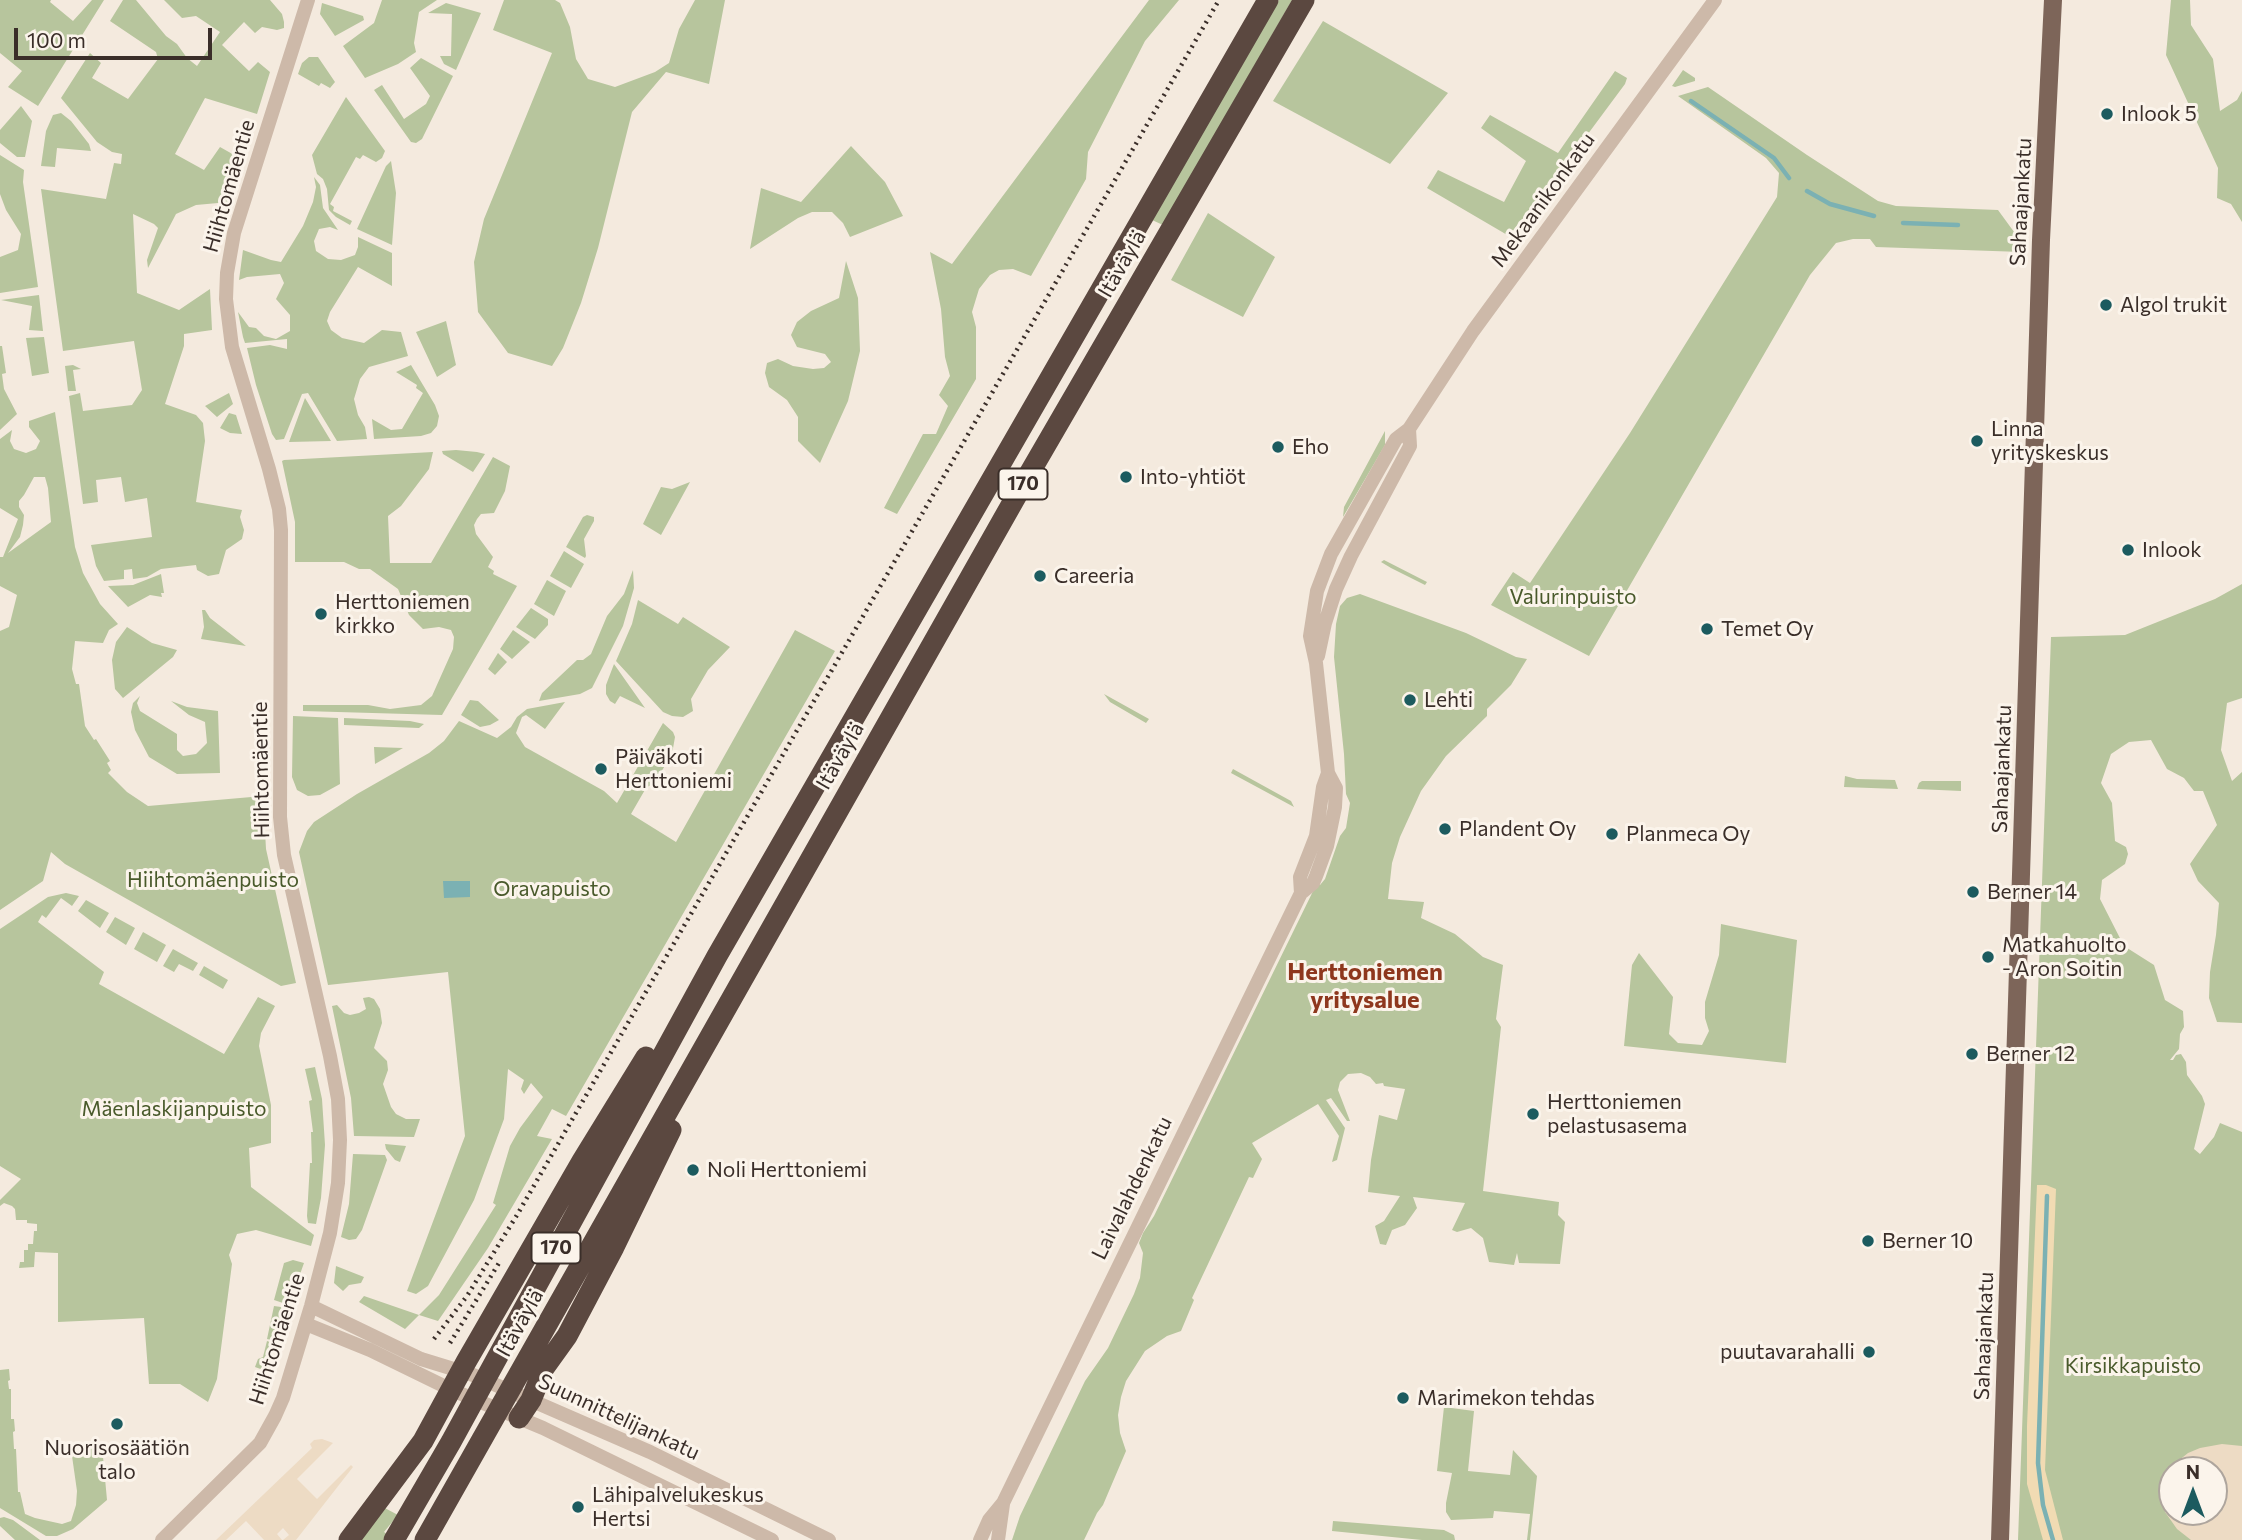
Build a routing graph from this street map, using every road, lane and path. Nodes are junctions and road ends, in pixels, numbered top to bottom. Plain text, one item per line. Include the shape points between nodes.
1 (308, 0) edge
2 (1268, 0) edge
3 (1304, 0) edge
4 (1715, 0) edge
5 (2053, 0) edge
6 (1314, 864) joint
7 (717, 956) junction
8 (746, 970) junction
9 (311, 1306) junction
10 (306, 1324) junction
11 (462, 1383) junction
12 (526, 1397) junction
13 (515, 1416) junction
14 (1003, 1503) junction
15 (162, 1540) edge
16 (349, 1540) edge
17 (394, 1540) edge
18 (425, 1540) edge
19 (772, 1540) edge
20 (829, 1540) edge
21 (980, 1540) edge
22 (998, 1540) edge
23 (2000, 1540) edge

1 - 9 street, Hiihtomäentie via 234,233 226,299 232,347 279,509 280,817 340,1119 335,1204
2 - 7 highway, Itäväylä / 170
3 - 8 highway, Itäväylä / 170
4 - 6 street, Mekaanikonkatu via 1473,331 1409,429 1396,439 1345,526 1322,576 1310,636 1328,773
5 - 23 main road, Sahaajankatu via 2041,240
6 - 14 street, Laivalahdenkatu via 1300,877 1301,893
7 - 11 highway via 681,1000 582,1161
7 - 17 highway, Itäväylä / 170
8 - 12 highway via 720,1040 608,1258
8 - 18 highway, Itäväylä / 170
9 - 10 street, Hiihtomäentie
9 - 11 street, Suunnittelijankatu
10 - 11 street, Suunnittelijankatu
10 - 15 street, Hiihtomäentie via 283,1398 260,1443
11 - 12 street, Suunnittelijankatu
11 - 13 street, Suunnittelijankatu
11 - 16 highway
12 - 13 highway
12 - 20 street, Suunnittelijankatu
13 - 19 street, Suunnittelijankatu
14 - 21 street, Laivalahdenkatu
14 - 22 street, Laivalahdenkatu

